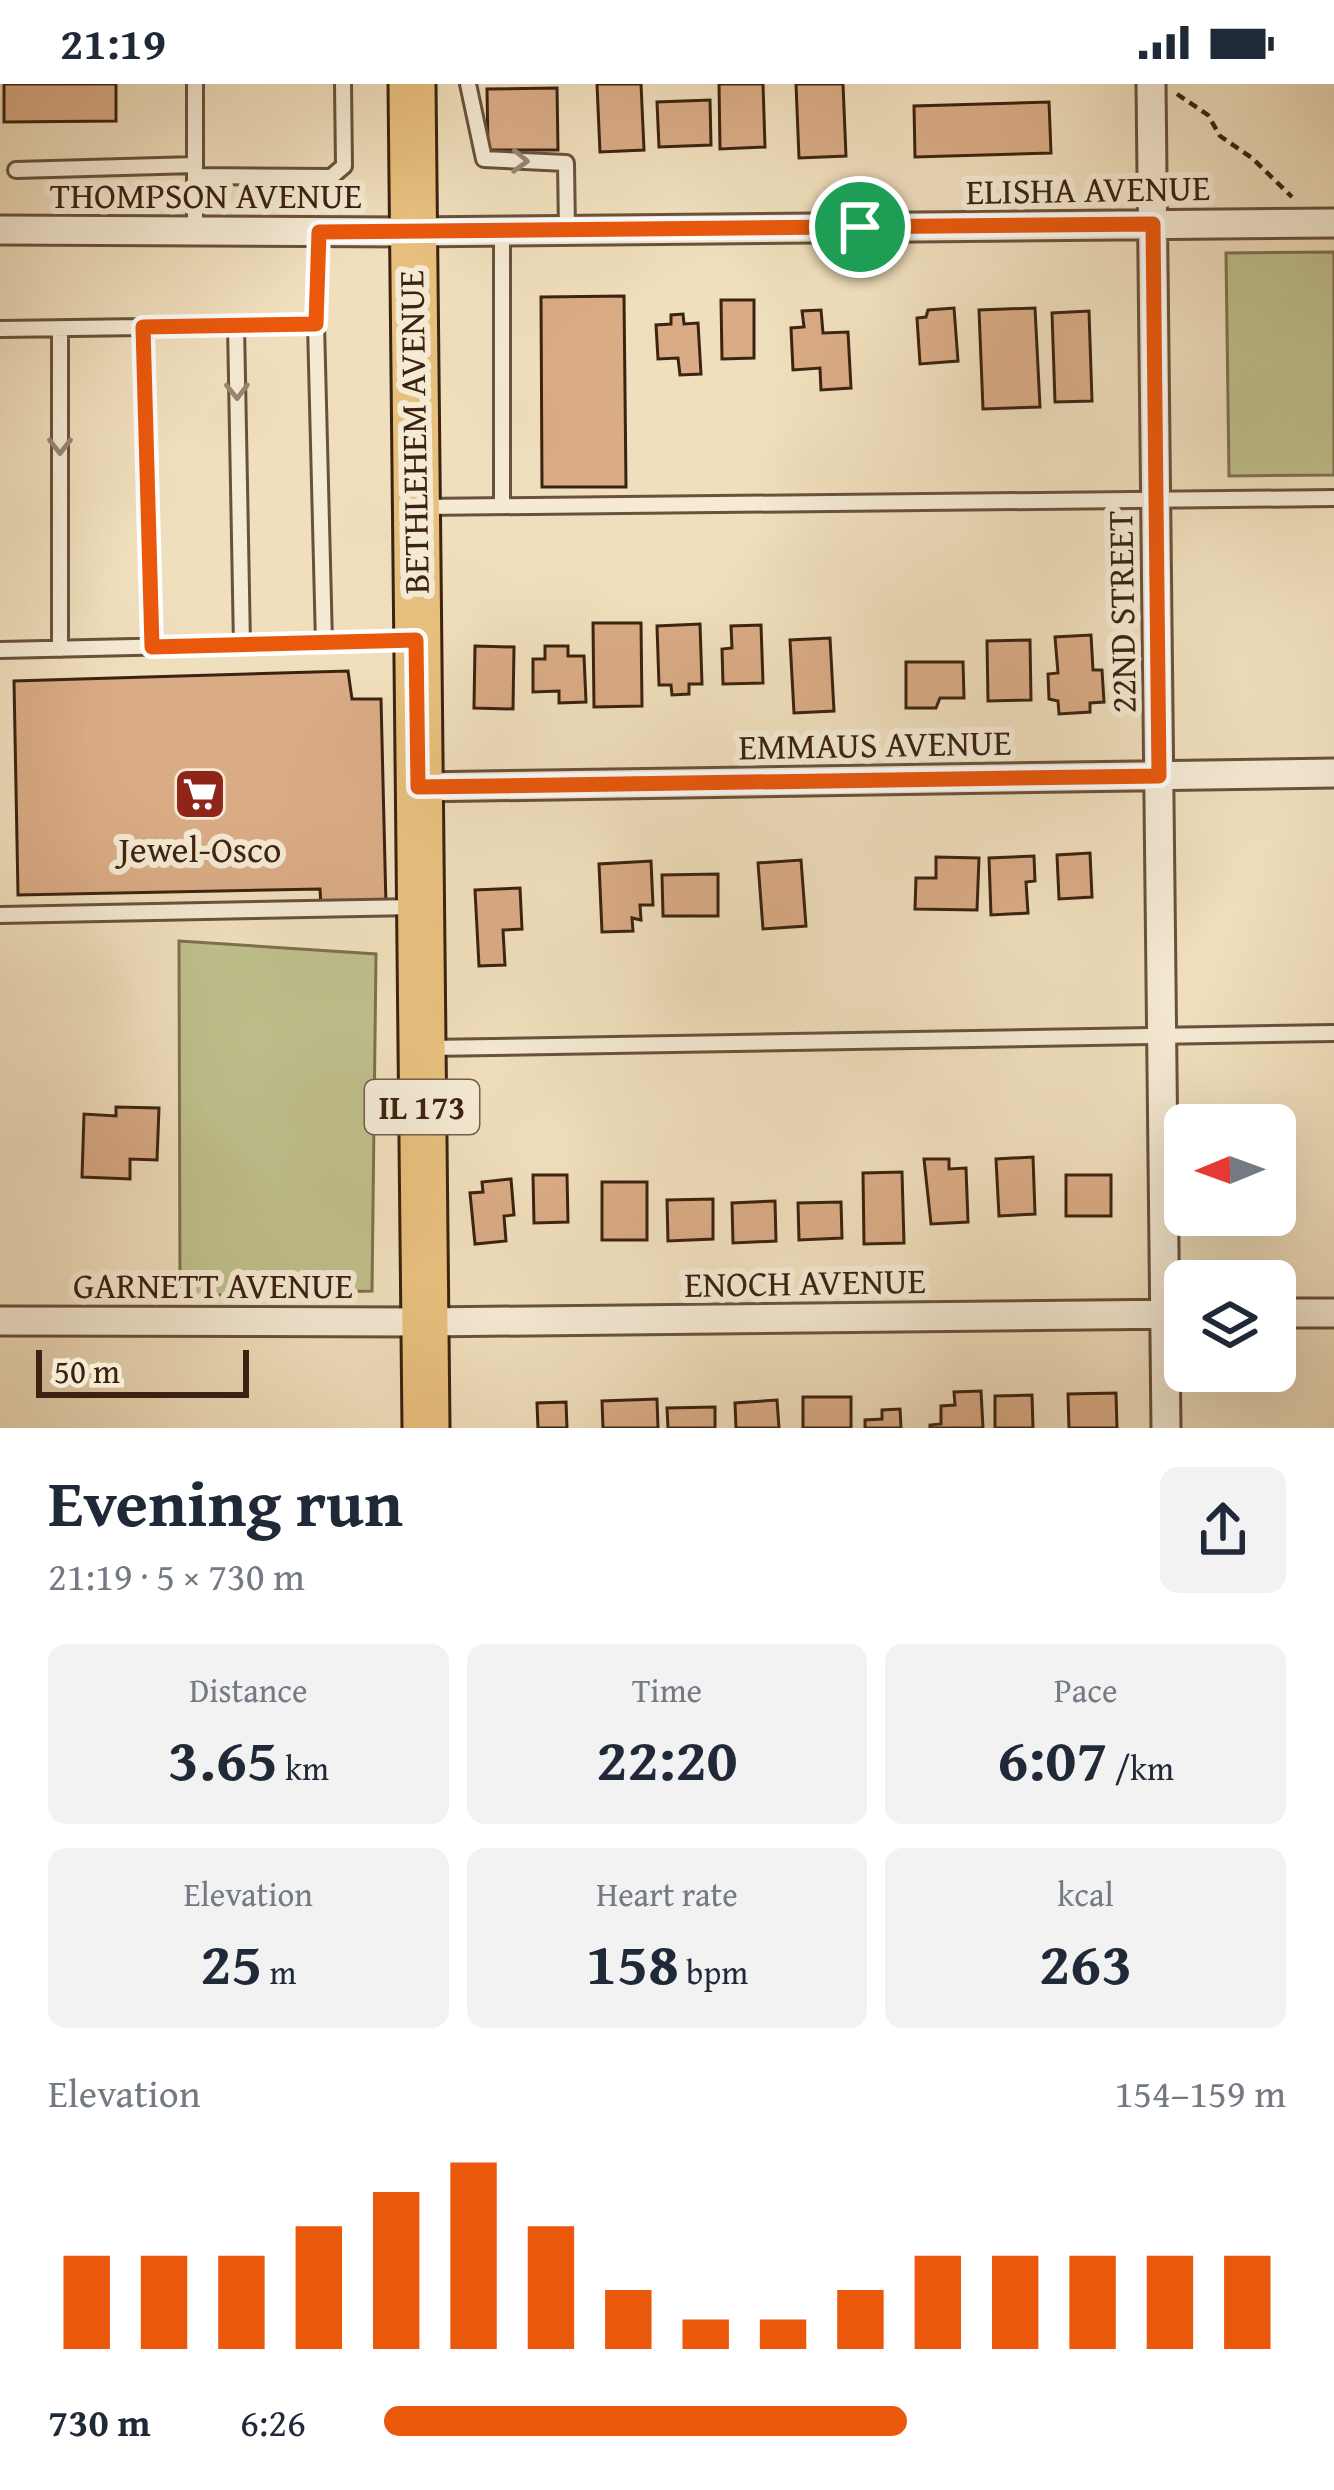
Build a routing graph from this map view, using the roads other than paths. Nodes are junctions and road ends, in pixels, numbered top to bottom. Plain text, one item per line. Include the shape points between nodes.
1 (195, 84) edge
2 (343, 84) edge
3 (412, 84) edge
4 (468, 84) edge
5 (1151, 84) edge
6 (16, 170) dead end
7 (195, 171) junction
8 (1328, 223) edge
9 (1153, 224) junction
10 (0, 230) edge
11 (195, 231) junction
12 (502, 231) junction
13 (566, 231) junction
14 (319, 232) junction
15 (411, 232) junction
16 (316, 324) junction
17 (236, 325) junction
18 (143, 327) junction
19 (0, 328) edge
20 (60, 329) junction
21 (1156, 498) junction
22 (1334, 498) edge
23 (502, 506) junction
24 (414, 507) junction
25 (416, 640) junction
26 (325, 643) junction
27 (242, 645) junction
28 (152, 647) junction
29 (60, 649) junction
30 (0, 650) edge
31 (1334, 773) edge
32 (1159, 776) junction
33 (418, 787) junction
34 (420, 907) junction
35 (0, 915) edge
36 (1334, 1033) edge
37 (1162, 1036) junction
38 (422, 1048) junction
39 (1172, 1260) edge
40 (1334, 1312) edge
41 (1296, 1313) edge
42 (1164, 1314) edge
43 (0, 1321) edge
44 (425, 1322) junction
45 (1169, 1392) edge
46 (426, 1428) edge
47 (1166, 1428) edge

1 - 7 lane
2 - 7 lane via 344,166 331,177
3 - 15 main road, BETHLEHEM AVENUE / IL 173
4 -> 13 lane via 484,159 566,163
5 - 9 street, 22ND STREET
6 - 7 lane
7 - 11 lane
8 - 9 street, ELISHA AVENUE
9 - 13 street, ELISHA AVENUE
9 - 21 street, 22ND STREET
10 - 11 street, THOMPSON AVENUE
11 - 14 street, THOMPSON AVENUE
12 - 13 street, ELISHA AVENUE
12 - 15 street, ELISHA AVENUE
12 - 23 lane
14 - 15 street, THOMPSON AVENUE
14 - 16 lane
15 - 24 main road, BETHLEHEM AVENUE / IL 173
16 - 17 lane
16 - 26 lane
17 - 18 lane
17 -> 27 lane
18 - 20 lane
18 - 28 lane
19 - 20 lane
20 -> 29 lane
21 - 22 lane
21 - 23 lane
21 - 32 street, 22ND STREET
23 - 24 lane
24 - 25 main road, BETHLEHEM AVENUE / IL 173
25 - 26 lane
25 - 33 main road, BETHLEHEM AVENUE / IL 173
26 - 27 lane
27 - 28 lane
28 - 29 lane
29 - 30 lane
31 - 32 street, EMMAUS AVENUE
32 - 33 street, EMMAUS AVENUE
32 - 37 street, 22ND STREET
33 - 34 main road, BETHLEHEM AVENUE / IL 173
34 - 35 lane
34 - 38 main road, BETHLEHEM AVENUE / IL 173
36 - 37 lane
37 - 38 lane
37 - 39 street, 22ND STREET
38 - 44 main road, BETHLEHEM AVENUE / IL 173
40 - 41 street
42 - 44 street, ENOCH AVENUE
43 - 44 street, GARNETT AVENUE
44 - 46 main road, BETHLEHEM AVENUE / IL 173
45 - 47 street, 22ND STREET

